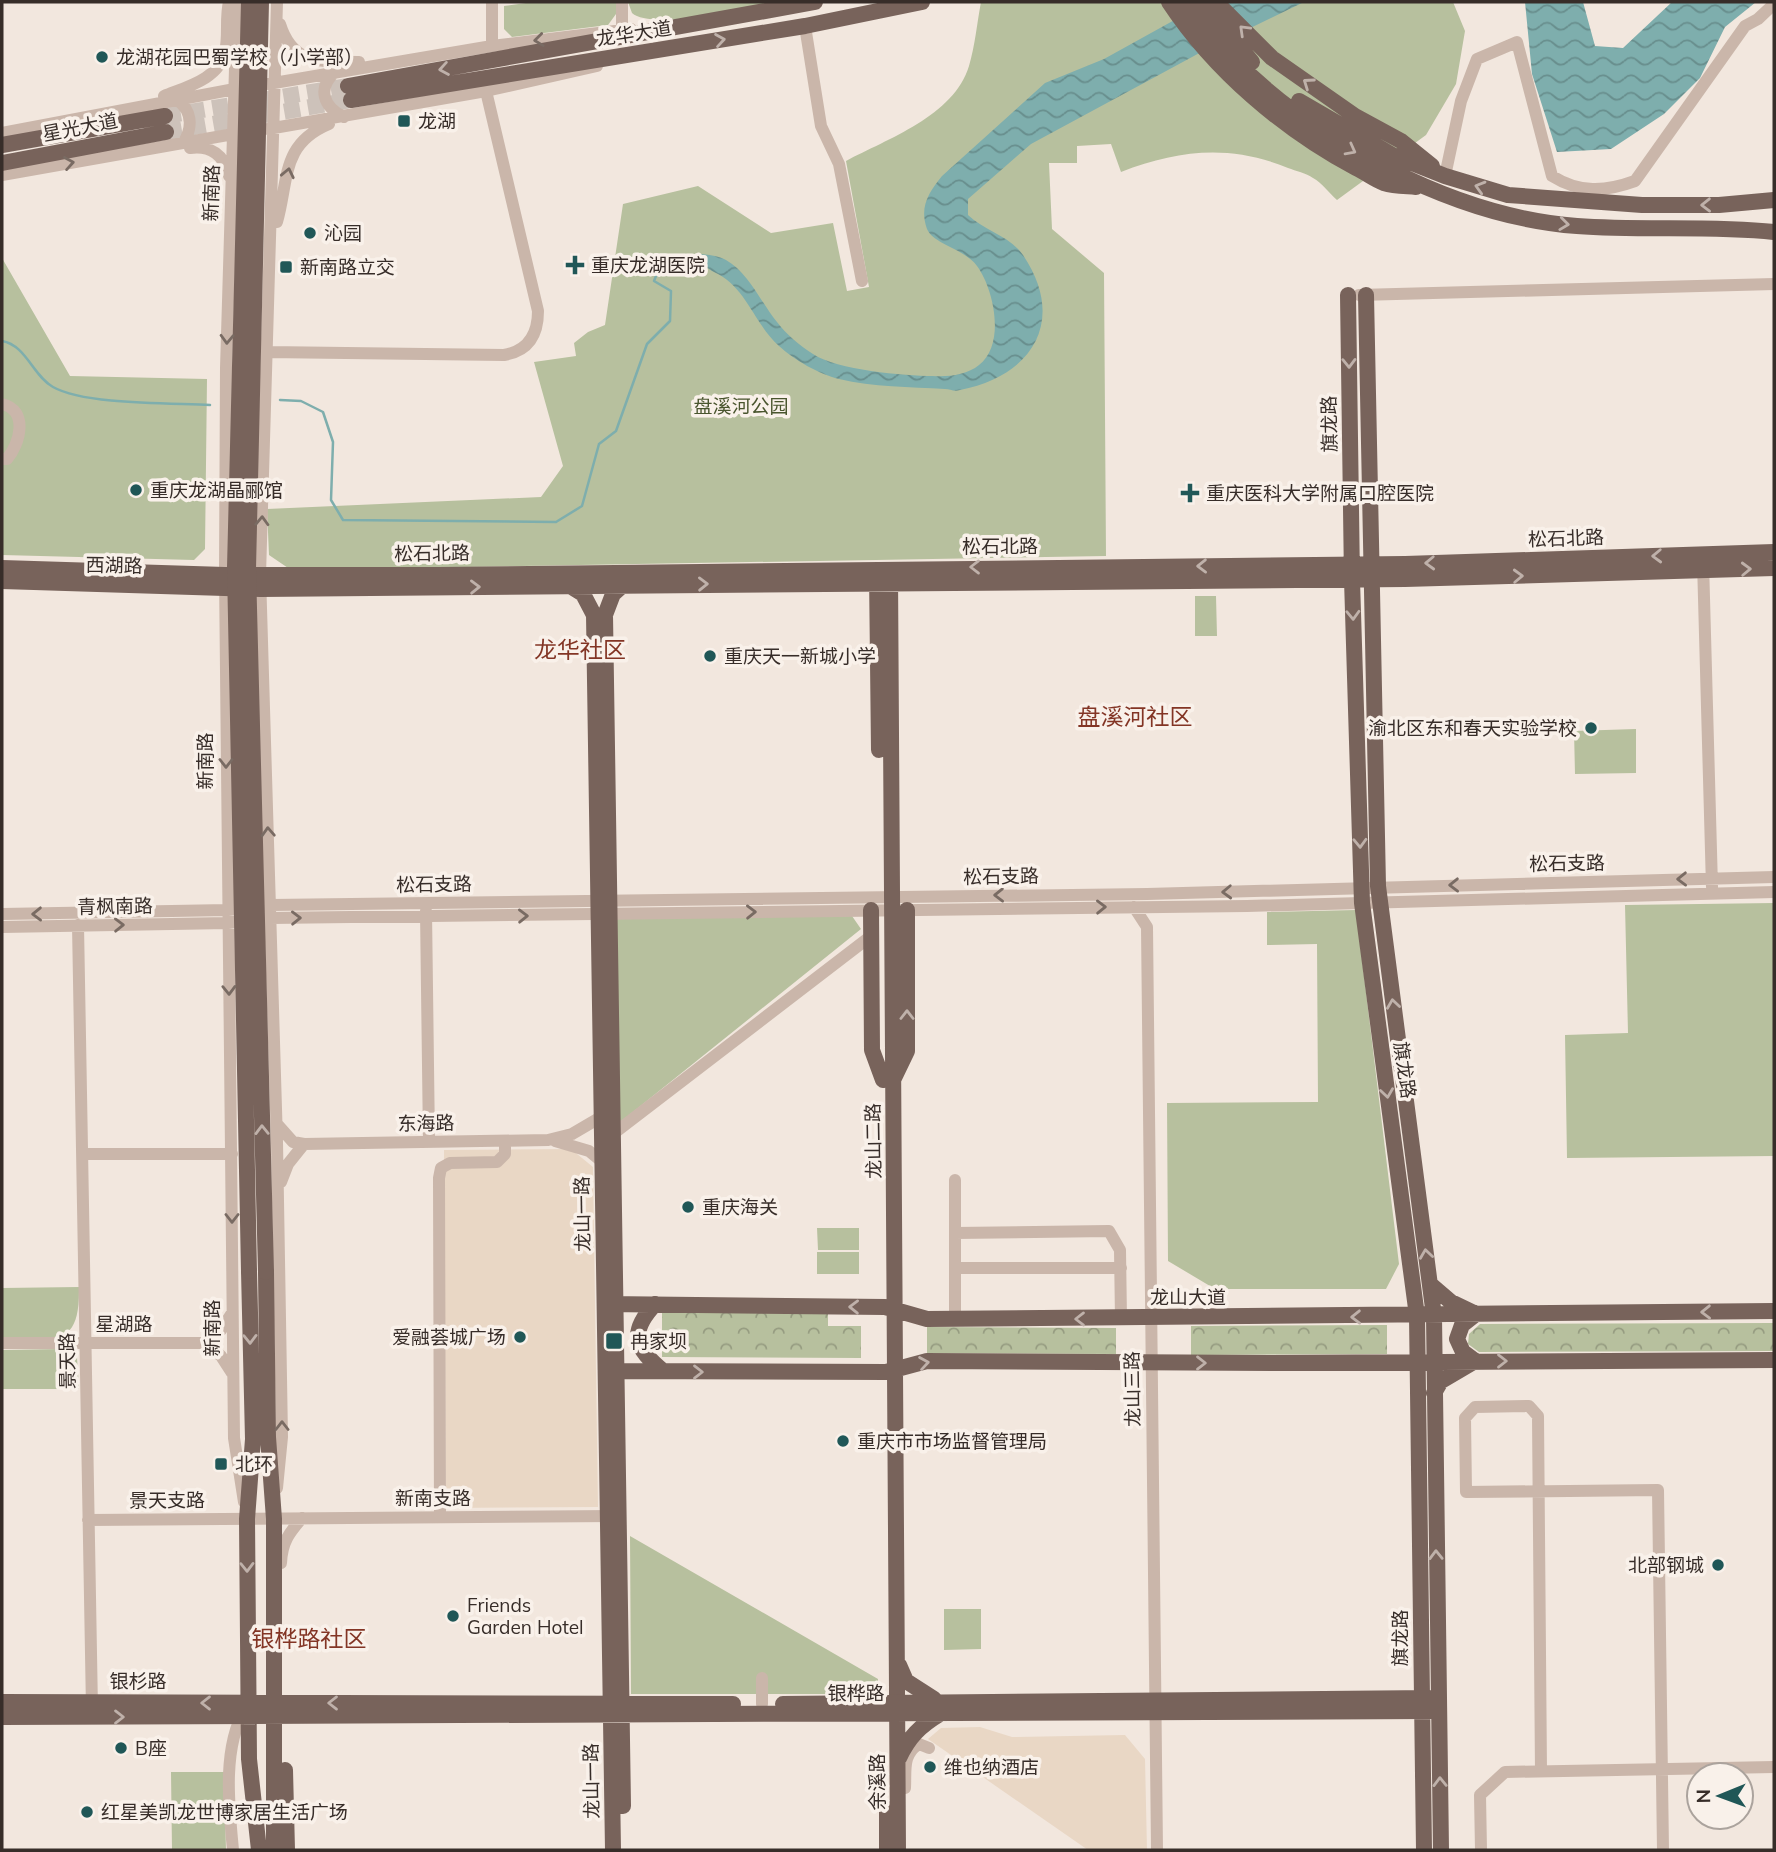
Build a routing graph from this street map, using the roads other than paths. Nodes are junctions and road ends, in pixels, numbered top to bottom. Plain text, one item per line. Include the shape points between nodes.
1 (229, 2) edge
2 (237, 2) edge
3 (249, 2) edge
4 (261, 2) edge
5 (492, 2) edge
6 (622, 2) edge
7 (815, 2) edge
8 (922, 2) edge
9 (1169, 2) edge
10 (1186, 2) edge
11 (1203, 2) edge
12 (1216, 2) edge
13 (1774, 4) edge
14 (787, 5) edge
15 (276, 6) edge
16 (805, 26) junction
17 (680, 27) junction
18 (622, 29) junction
19 (492, 46) junction
20 (653, 51) junction
21 (390, 62) junction
22 (336, 71) junction
23 (1256, 82) junction
24 (275, 83) junction
25 (234, 89) junction
26 (486, 91) junction
27 (176, 99) junction
28 (138, 105) junction
29 (344, 117) junction
30 (274, 128) junction
31 (2, 133) edge
32 (234, 134) junction
33 (184, 142) junction
34 (2, 145) edge
35 (137, 150) junction
36 (2, 163) edge
37 (2, 174) edge
38 (1445, 176) junction
39 (232, 193) junction
40 (1774, 200) edge
41 (1774, 232) edge
42 (271, 239) junction
43 (862, 281) dead end
44 (1774, 284) edge
45 (1348, 295) joint
46 (1366, 295) junction
47 (267, 352) junction
48 (2, 404) edge
49 (2, 459) edge
50 (1774, 552) edge
51 (1703, 562) junction
52 (2, 568) edge
53 (1774, 568) edge
54 (1352, 572) junction
55 (1370, 572) junction
56 (884, 574) junction
57 (2, 581) edge
58 (225, 582) junction
59 (260, 582) junction
60 (623, 585) junction
61 (570, 586) junction
62 (1774, 877) edge
63 (1712, 879) junction
64 (1774, 892) edge
65 (1712, 894) junction
66 (1361, 895) junction
67 (1378, 895) junction
68 (887, 906) junction
69 (1134, 907) junction
70 (1162, 907) junction
71 (603, 908) junction
72 (426, 910) junction
73 (271, 911) junction
74 (2, 914) edge
75 (228, 916) junction
76 (78, 925) junction
77 (2, 927) edge
78 (1147, 928) junction
79 (871, 936) junction
80 (888, 1080) junction
81 (601, 1117) junction
82 (276, 1124) junction
83 (614, 1134) junction
84 (572, 1139) junction
85 (505, 1141) junction
86 (429, 1142) junction
87 (304, 1144) junction
88 (83, 1154) junction
89 (232, 1154) junction
90 (601, 1161) junction
91 (955, 1180) dead end
92 (278, 1191) junction
93 (955, 1233) junction
94 (955, 1268) junction
95 (1121, 1268) junction
96 (1430, 1284) junction
97 (610, 1304) junction
98 (655, 1304) junction
99 (890, 1309) junction
100 (1774, 1311) edge
101 (233, 1312) junction
102 (1476, 1314) junction
103 (1434, 1315) junction
104 (1417, 1316) junction
105 (1151, 1318) junction
106 (956, 1319) junction
107 (1121, 1319) junction
108 (2, 1343) edge
109 (86, 1343) junction
110 (205, 1343) junction
111 (1774, 1360) edge
112 (1427, 1361) junction
113 (1475, 1361) junction
114 (1151, 1363) junction
115 (891, 1370) junction
116 (611, 1371) junction
117 (663, 1371) junction
118 (233, 1375) junction
119 (1434, 1393) junction
120 (1538, 1491) junction
121 (614, 1516) junction
122 (440, 1517) junction
123 (302, 1518) junction
124 (247, 1519) junction
125 (274, 1519) junction
126 (88, 1520) junction
127 (274, 1596) junction
128 (897, 1662) junction
129 (762, 1678) dead end
130 (2, 1702) edge
131 (762, 1704) junction
132 (1422, 1704) junction
133 (1439, 1704) junction
134 (893, 1707) junction
135 (940, 1707) junction
136 (1155, 1707) junction
137 (92, 1709) junction
138 (275, 1709) junction
139 (616, 1710) junction
140 (246, 1712) junction
141 (2, 1717) edge
142 (929, 1748) dead end
143 (898, 1760) junction
144 (1774, 1767) edge
145 (1662, 1769) junction
146 (1541, 1771) junction
147 (898, 1789) junction
148 (251, 1848) edge
149 (233, 1850) edge
150 (274, 1850) edge
151 (287, 1850) edge
152 (613, 1850) edge
153 (624, 1850) edge
154 (887, 1850) edge
155 (898, 1850) edge
156 (1157, 1850) edge
157 (1424, 1850) edge
158 (1441, 1850) edge
159 (1481, 1850) edge
160 (1663, 1850) edge

1 - 28 street via 225,54 218,66 197,83
2 - 25 street, 新南路
3 -> 124 main road, 新南路, bridge via 235,568 253,1439
125 -> 4 main road, bridge via 268,1437 248,569
5 - 19 street
6 - 18 street
7 - 14 main road, 龙华大道
8 - 16 main road, 龙华大道
9 - 23 main road via 1221,65
10 - 23 main road
11 - 23 main road via 1240,51
38 -> 12 main road via 1401,141 1354,116 1272,58
13 - 38 street via 1745,26 1635,181 1592,190 1568,186 1552,176 1517,41 1478,59 1461,101
14 - 17 main road, 龙华大道
15 - 21 street via 285,39 310,59
15 - 24 street
20 -> 16 main road, 龙华大道
16 - 43 street via 821,127 839,164
17 - 18 street
17 -> 20 main road, 龙华大道 via 350,93
18 -> 19 street
19 - 21 street
20 - 26 street
21 - 22 street
22 - 24 street
22 - 29 street via 325,84 325,99
23 - 38 main road via 1392,155
23 -> 41 main road via 1350,150 1427,189 1512,217 1575,226
24 - 25 street
24 - 30 street
25 - 27 street
25 - 32 street, 新南路
26 - 29 street
26 - 47 street via 538,312 538,325 526,346 505,355
27 - 28 street
27 - 33 street via 184,104 191,122
28 - 31 street
29 - 30 street
42 -> 29 street via 299,143
30 - 32 street
30 - 42 street
32 - 33 street
32 - 39 street, 新南路
33 - 35 street
34 - 36 main road, 星光大道 via 165,124
37 -> 35 street
35 - 39 street via 210,149 224,161
40 -> 38 main road via 1701,206 1615,203 1508,195
39 -> 58 street, 新南路
42 - 47 street
44 - 46 street
45 - 46 street
45 -> 54 main road, 旗龙路
46 - 55 main road
59 -> 47 street
48 - 49 street via 16,416 20,432 17,447
50 - 51 main road, 松石北路
51 -> 53 main road, 松石北路
51 - 55 main road, 松石北路
51 - 63 street
52 - 58 main road, 西湖路
54 - 55 main road, 松石北路
54 - 56 main road, 松石北路
54 -> 66 main road, 旗龙路
55 - 67 main road
56 - 59 main road, 松石北路
60 -> 56 main road, 松石北路
56 - 68 main road, 龙山二路
57 - 58 main road, 西湖路
58 - 59 main road, 松石北路
58 -> 75 street, 新南路
59 -> 61 main road, 松石北路
73 -> 59 street
60 - 61 main road, 松石北路
60 - 71 main road, 龙山一路 via 612,594 605,615
61 - 71 main road, 龙山一路 via 583,594 594,615
62 - 63 street, 松石支路
63 - 65 street
63 -> 67 street, 松石支路
64 - 65 street, 松石支路
65 - 67 street, 松石支路
66 - 67 street, 松石支路
66 -> 68 street, 松石支路
66 - 70 street, 松石支路
66 -> 104 main road, 旗龙路
96 -> 67 main road
68 -> 69 street, 松石支路
68 - 71 street, 松石支路
68 - 79 main road
68 - 80 main road, 龙山二路
80 -> 68 main road via 907,1051
69 - 70 street, 松石支路
69 - 78 street
70 - 78 street
71 - 72 street, 松石支路
71 - 81 main road, 龙山一路
71 - 83 main road, 龙山一路
72 - 73 street, 松石支路
72 - 86 street
73 - 75 street, 松石支路
73 - 82 street
75 -> 74 street, 青枫南路
76 -> 75 street, 青枫南路
75 -> 89 street, 新南路
76 - 77 street, 青枫南路
76 - 88 street, 景天路
78 - 105 street, 龙山三路
79 - 80 main road via 872,1051
79 - 83 street
80 - 99 main road, 龙山二路
81 - 84 street
81 - 90 main road, 龙山一路
82 - 87 street via 293,1142
82 - 92 street
83 - 97 main road, 龙山一路
84 - 85 street, 东海路
84 - 90 street
85 - 86 street, 东海路
85 - 122 street via 505,1154 497,1162 450,1163 441,1168 439,1178
86 - 87 street, 东海路
87 - 92 street via 288,1164
88 - 89 street
88 - 109 street, 景天路
89 -> 101 street, 新南路
90 - 97 main road, 龙山一路
91 - 93 street
125 -> 92 street via 282,1437
93 - 94 street
93 - 95 street via 1109,1231 1120,1250
94 - 95 street
94 - 106 street
95 - 107 street
96 - 102 main road via 1451,1302
96 - 103 main road
97 - 98 main road, 龙山大道
97 - 116 main road, 龙山一路
99 -> 98 main road, 龙山大道
98 - 117 main road via 637,1329 638,1344
99 - 106 main road, 龙山大道 via 927,1319
99 - 115 main road, 龙山二路
100 -> 102 main road, 龙山大道
101 - 110 street
101 - 118 street, 新南路
102 - 103 main road, 龙山大道
102 - 113 main road via 1462,1325 1457,1339 1463,1352
103 - 104 main road, 龙山大道
103 - 112 main road
104 -> 105 main road, 龙山大道
104 - 112 main road, 旗龙路
105 - 107 main road, 龙山大道
105 - 114 street, 龙山三路
107 -> 106 main road, 龙山大道
108 - 109 street, 星湖路
109 - 110 street, 星湖路
109 - 126 street, 景天路
110 - 118 street
113 -> 111 main road
112 - 113 main road
114 -> 112 main road
112 - 119 main road
112 - 132 main road, 旗龙路
113 - 119 main road via 1453,1371
115 -> 114 main road via 927,1361
114 - 136 street, 龙山三路
117 -> 115 main road
115 - 128 main road, 龙山二路
115 - 134 main road, 龙山二路
116 - 117 main road
116 - 121 main road, 龙山一路
118 - 124 street, 新南路 via 234,1438
133 -> 119 main road
120 - 120 street via 1466,1492 1465,1418 1475,1406 1529,1406 1538,1416
120 - 145 street via 1658,1490
120 - 146 street
121 - 122 street, 新南支路
121 - 139 main road, 龙山一路
122 - 123 street, 新南支路
123 - 125 street, 新南支路
123 - 127 street via 281,1548 281,1583
124 - 125 street, 新南支路
124 - 126 street, 景天支路
124 -> 140 main road, 新南路
125 - 127 main road
126 - 137 street, 景天路
127 - 138 main road
128 - 134 main road, 龙山二路
128 - 135 main road via 906,1681
129 - 131 street
130 - 137 main road, 银杉路
131 - 134 main road, 银桦路
131 - 139 main road, 银桦路
132 - 133 main road, 银桦路
132 - 136 main road, 银桦路
132 - 157 main road, 旗龙路
158 -> 133 main road
134 - 135 main road, 银桦路
134 - 139 main road, 银桦路
134 - 143 main road, 余溪路
134 - 154 main road, 余溪路
135 - 136 main road, 银桦路
135 - 143 main road via 908,1740
136 - 156 street, 龙山三路
137 - 140 main road, 银杉路
137 - 141 main road, 银杉路
138 - 139 main road, 银桦路
138 - 140 main road, 银杉路
138 - 150 main road
138 - 151 main road via 285,1757
139 - 152 main road, 龙山一路
139 - 153 main road, 龙山一路
140 - 148 main road, 新南路
140 - 149 street via 231,1751
142 - 147 street via 919,1744 910,1749 905,1788
143 - 147 main road, 余溪路
144 - 145 street
145 - 146 street
145 - 160 street
146 - 159 street via 1505,1772 1480,1795
147 - 155 main road, 余溪路

